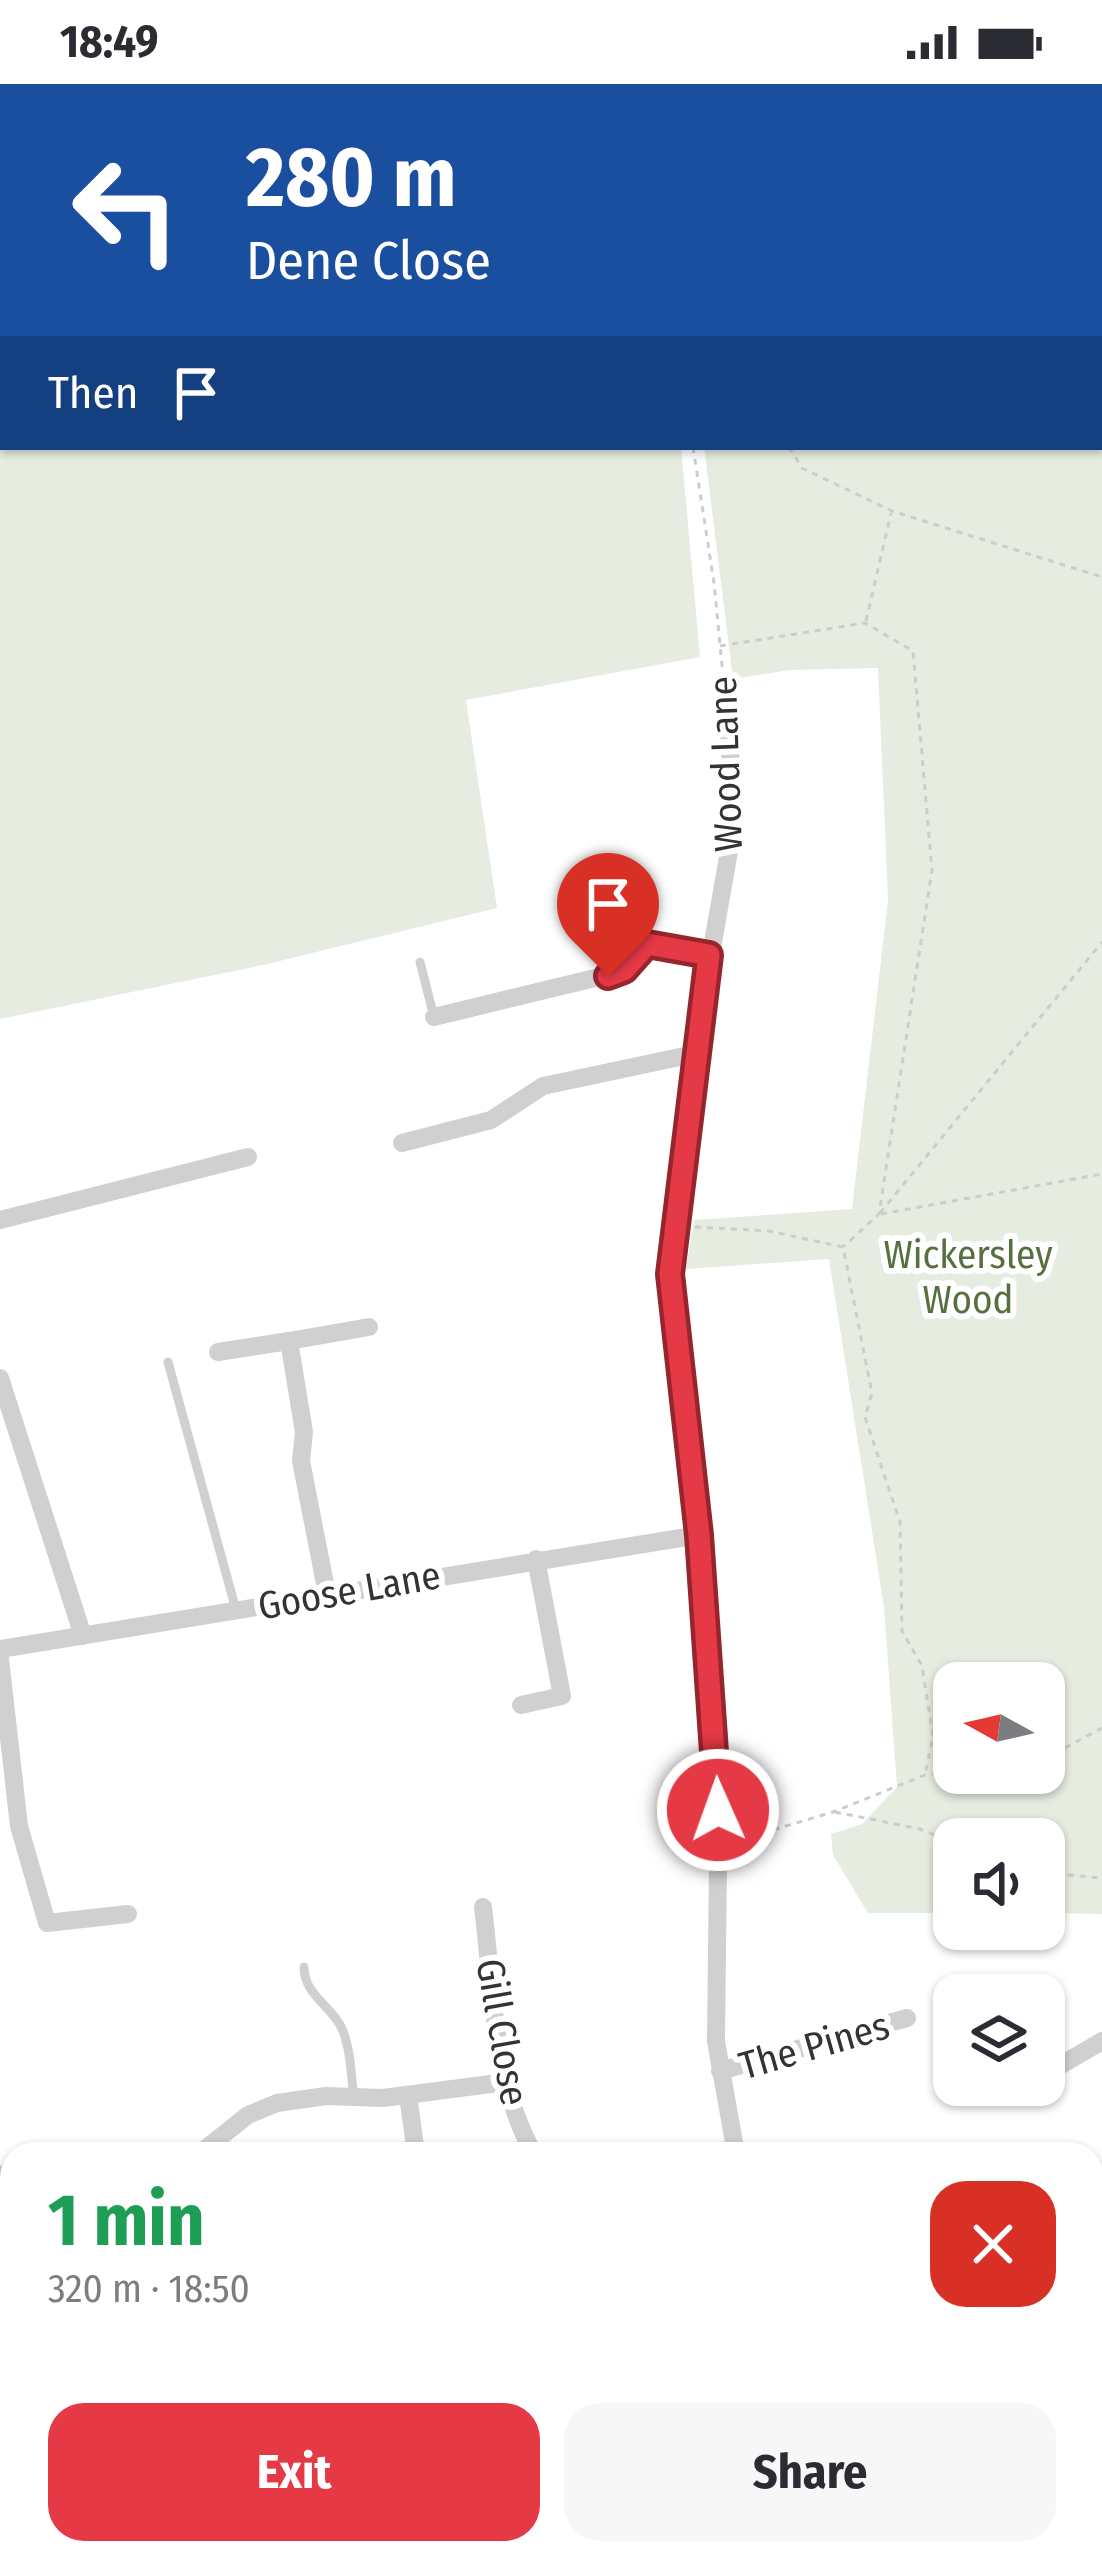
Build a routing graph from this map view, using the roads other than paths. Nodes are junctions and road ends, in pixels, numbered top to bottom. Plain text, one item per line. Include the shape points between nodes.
1 (727, 716) road end
2 (709, 955) junction
3 (420, 962) dead end
4 (434, 1017) joint
5 (694, 1054) junction
6 (402, 1143) dead end
7 (248, 1157) dead end
8 (0, 1220) edge
9 (369, 1327) dead end
10 (289, 1341) junction
11 (218, 1352) dead end
12 (168, 1362) dead end
13 (0, 1378) edge
14 (699, 1535) junction
15 (536, 1559) junction
16 (327, 1594) junction
17 (236, 1610) junction
18 (82, 1636) junction
19 (0, 1649) edge
20 (0, 1659) edge
21 (520, 1705) dead end
22 (482, 1907) dead end
23 (128, 1914) dead end
24 (304, 1967) dead end
25 (907, 2018) dead end
26 (1102, 2041) edge
27 (1065, 2063) edge
28 (721, 2071) junction
29 (506, 2082) junction
30 (408, 2095) junction
31 (354, 2098) junction
32 (214, 2142) edge
33 (414, 2142) edge
34 (527, 2142) edge
35 (734, 2142) edge

1 - 2 street, Wood Lane via 735,817
2 - 4 street via 647,944 624,970
2 - 5 street, Wood Lane
3 - 4 lane
5 - 6 street via 543,1086 491,1120
5 - 14 street, Wood Lane via 674,1224 673,1326
7 - 8 street
9 - 10 street
10 - 11 street
10 - 16 street
12 - 17 lane
13 - 18 street
14 - 15 street, Goose Lane
14 - 28 street, Wood Lane via 718,1773 713,2003
15 - 16 street, Goose Lane
15 - 21 street via 562,1696
16 - 17 street, Goose Lane
17 - 18 street, Goose Lane
18 - 19 street, Goose Lane
20 - 23 street via 20,1826 46,1923
22 - 29 street, Gill Close
24 - 31 lane via 316,1999 343,2031
25 - 28 street, The Pines
26 - 27 street
28 - 35 street, Wood Lane
29 - 30 street
29 - 34 street, Gill Close
30 - 31 street
30 - 33 street
31 - 32 street via 278,2103

